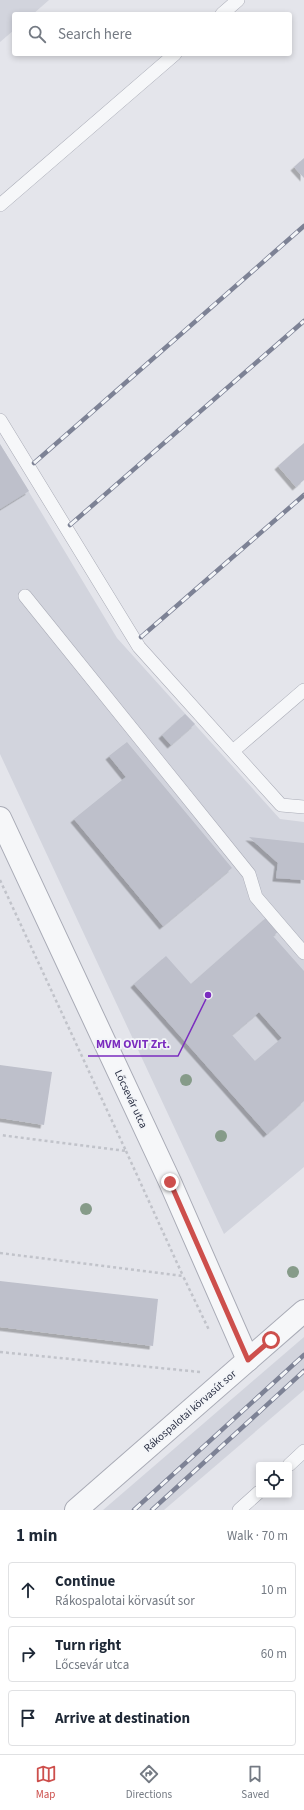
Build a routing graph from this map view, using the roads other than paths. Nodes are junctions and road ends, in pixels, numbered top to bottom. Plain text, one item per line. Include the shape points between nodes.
1 (238, 0) edge
2 (224, 12) edge
3 (173, 56) edge
4 (0, 205) edge
5 (0, 420) edge
6 (25, 596) dead end
7 (304, 690) edge
8 (233, 751) junction
9 (304, 807) edge
10 (0, 818) edge
11 (304, 953) edge
12 (304, 1311) edge
13 (248, 1360) junction
14 (304, 1451) edge
15 (292, 1462) edge
16 (256, 1495) edge
17 (76, 1510) edge
18 (239, 1510) edge

1 - 2 lane
3 - 4 lane
5 - 8 lane via 139,647
6 - 11 lane via 249,874 256,897
7 - 8 lane
8 - 9 lane via 281,805
10 - 13 street, Lőcsevár utca via 170,1182
12 - 13 street, Rákospalotai körvasút sor
13 - 17 street, Rákospalotai körvasút sor
14 - 15 lane
16 - 18 lane

